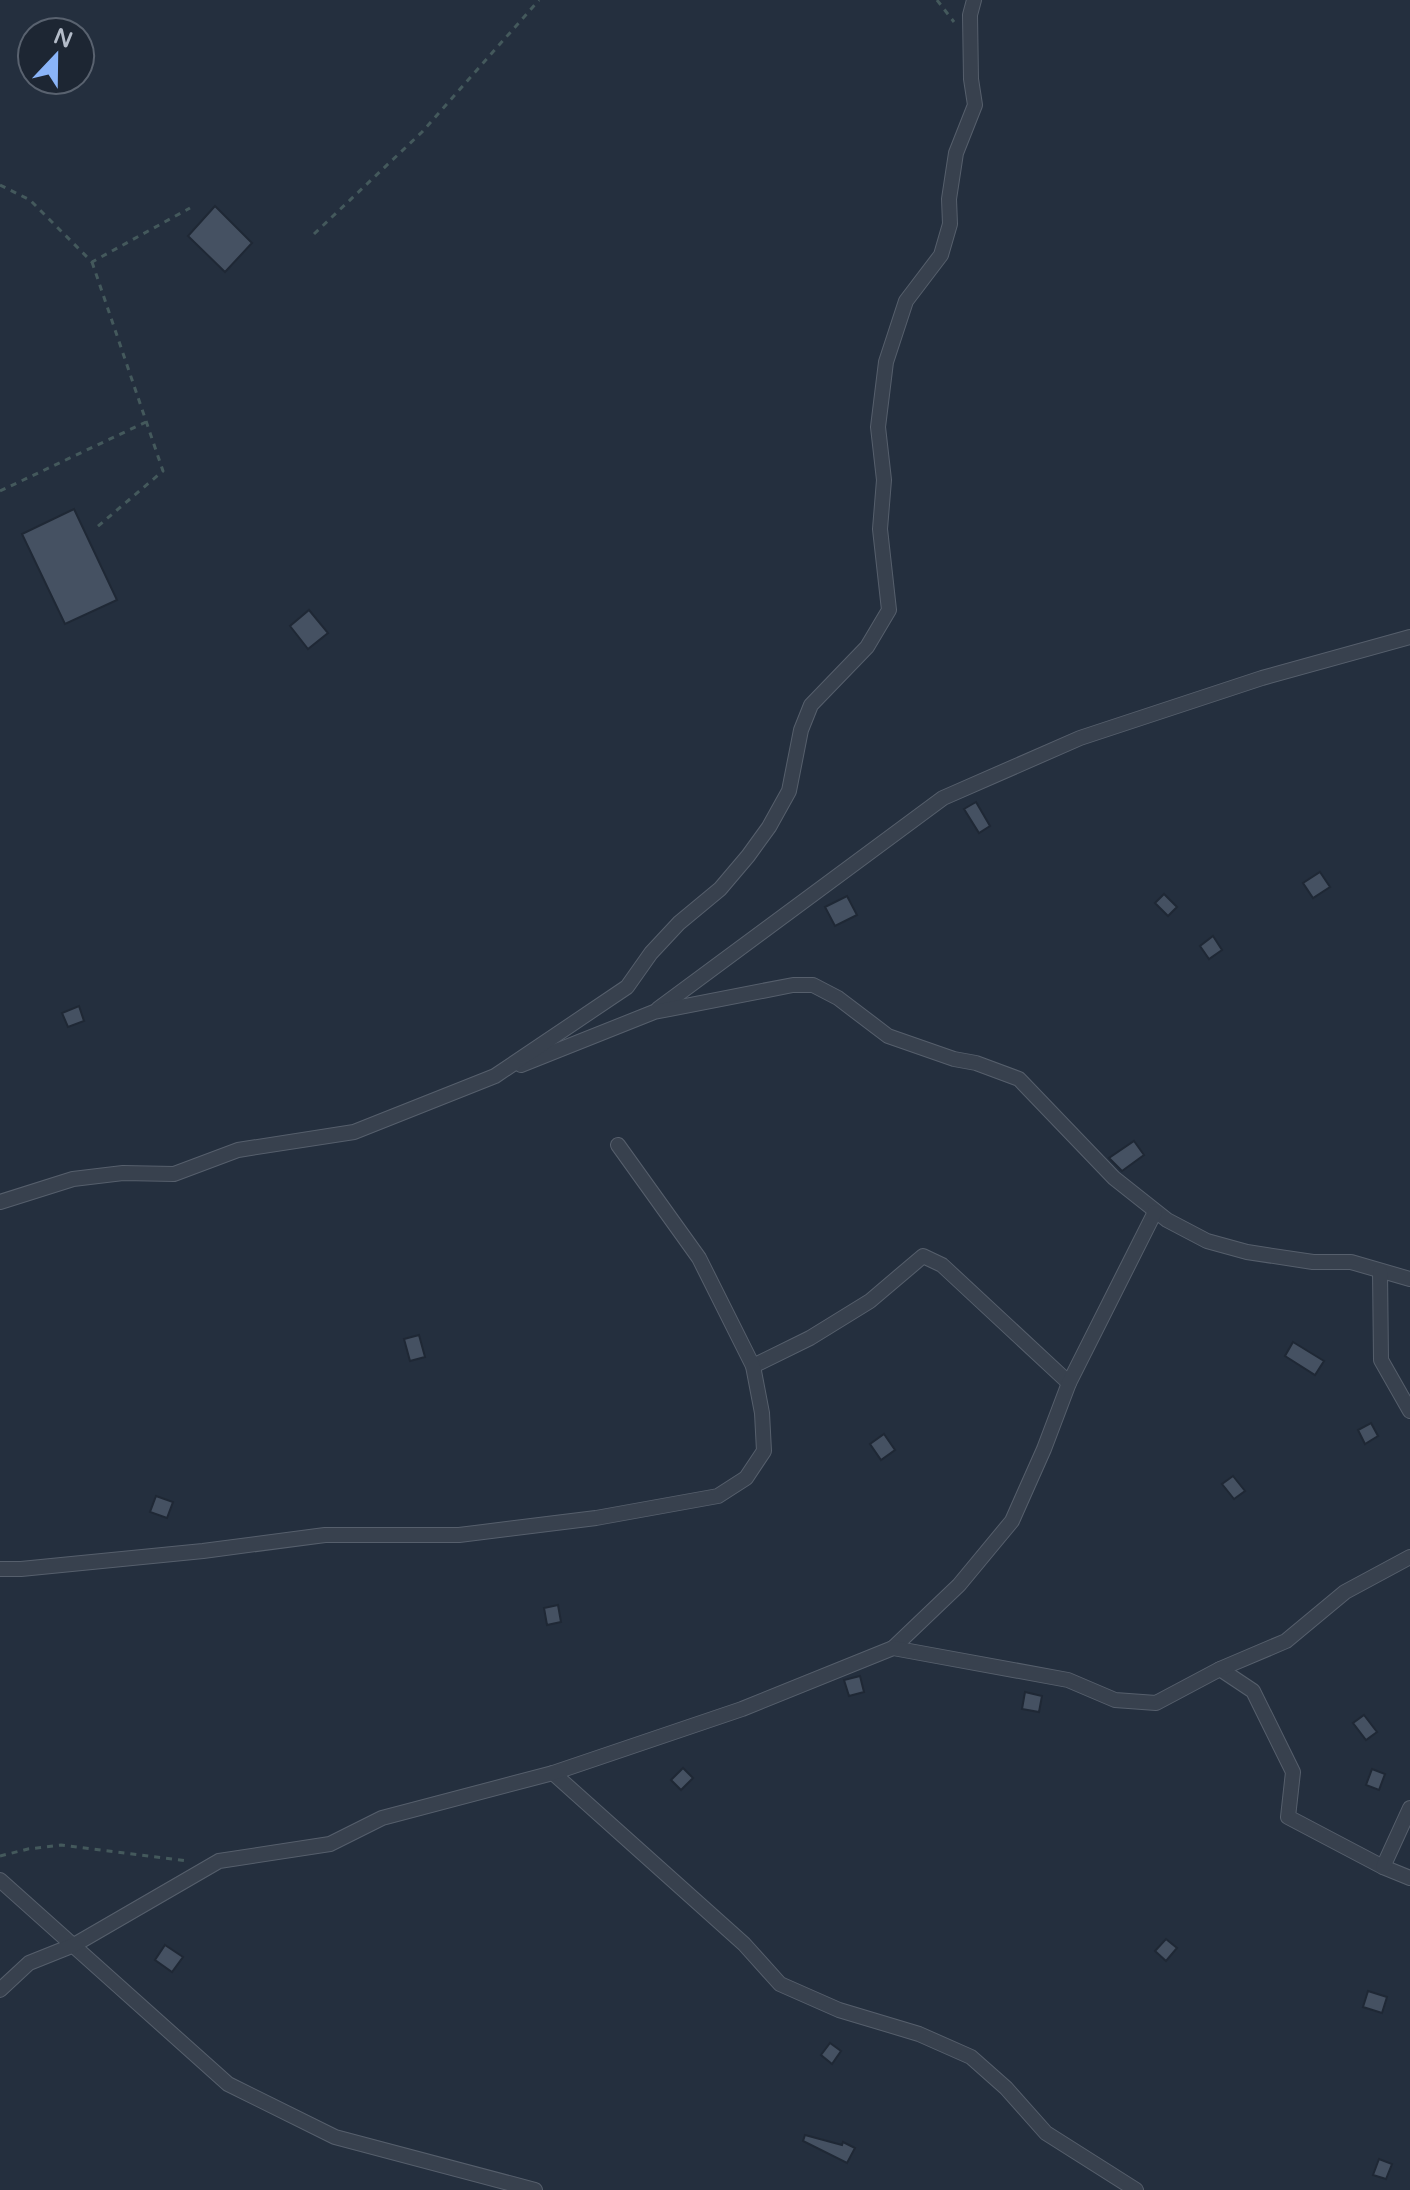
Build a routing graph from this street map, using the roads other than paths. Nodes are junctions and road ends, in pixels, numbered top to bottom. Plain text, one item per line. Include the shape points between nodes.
1 (974, 0) edge
2 (1410, 637) edge
3 (654, 1012) junction
4 (495, 1076) junction
5 (618, 1145) dead end
6 (0, 1202) edge
7 (1155, 1212) junction
8 (1380, 1271) junction
9 (1410, 1279) edge
10 (753, 1366) junction
11 (1069, 1383) junction
12 (1410, 1411) edge
13 (1410, 1557) edge
14 (0, 1569) edge
15 (893, 1648) junction
16 (1220, 1669) junction
17 (553, 1773) junction
18 (1410, 1808) edge
19 (1383, 1867) junction
20 (1410, 1878) edge
21 (0, 1880) edge
22 (74, 1945) junction
23 (0, 1990) edge
24 (535, 2190) edge
25 (1136, 2190) edge

1 - 4 street via 970,15 975,105 956,153 950,224 941,255 906,301 886,362 878,427 884,480 880,529 889,610 867,647 811,705 789,791 748,856 651,953 627,987
2 - 3 street via 1262,678 1080,738 943,798
3 - 4 street
3 - 7 street via 813,985 888,1036 1019,1079 1083,1149
4 - 6 street via 354,1132 238,1150 174,1174 73,1179
5 - 10 street via 699,1258
7 - 8 street via 1207,1241 1247,1252 1351,1262
7 - 11 street
8 - 9 street
8 - 12 street via 1381,1360
10 - 11 street via 870,1301 923,1256 942,1265
10 - 14 street via 764,1451 746,1478 718,1496 459,1535 325,1535
11 - 15 street via 1012,1521 959,1585
13 - 16 street via 1345,1592 1286,1641
15 - 16 street via 1068,1680 1115,1700 1156,1703
15 - 17 street via 742,1709
16 - 19 street via 1253,1691 1293,1772 1288,1817
17 - 22 street via 382,1818 330,1844 215,1863
17 - 25 street via 744,1944 780,1984 971,2057 1046,2133
18 - 19 street
19 - 20 street
21 - 22 street
22 - 23 street via 29,1963
22 - 24 street via 228,2084 335,2137

